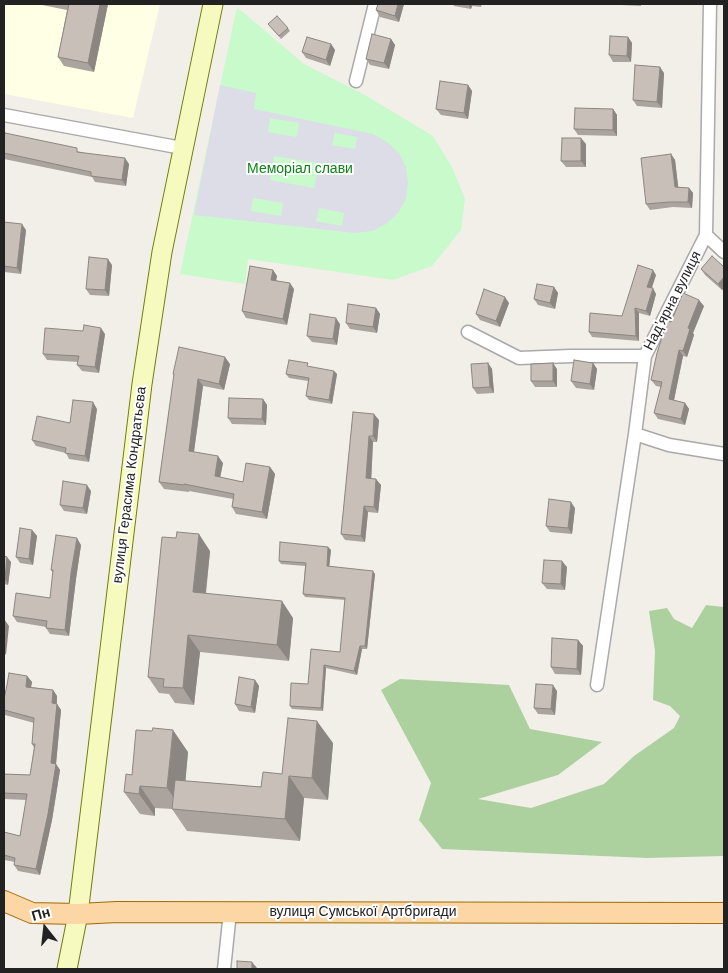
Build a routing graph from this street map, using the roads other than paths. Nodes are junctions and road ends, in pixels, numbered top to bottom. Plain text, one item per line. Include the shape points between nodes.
1 (213, 4) edge
2 (375, 4) edge
3 (710, 4) edge
4 (356, 81) dead end
5 (4, 115) edge
6 (182, 148) junction
7 (706, 235) junction
8 (724, 252) edge
9 (468, 332) dead end
10 (645, 356) junction
11 (635, 434) junction
12 (724, 454) edge
13 (598, 685) dead end
14 (4, 900) edge
15 (230, 912) junction
16 (724, 913) edge
17 (78, 914) junction
18 (67, 969) edge
19 (224, 969) edge

1 - 6 street, вулиця Герасима Кондратьєва
2 - 4 street
3 - 7 street, Надʼярна вулиця
5 - 6 street
6 - 17 street, вулиця Герасима Кондратьєва via 142,384
7 - 8 street
7 - 10 street, Надʼярна вулиця
9 - 10 street via 519,358
10 - 11 street, Надʼярна вулиця
11 - 12 street via 669,445
11 - 13 street, Надʼярна вулиця
14 - 17 main road, вулиця Сумської Артбригади via 32,913
15 - 16 main road, вулиця Сумської Артбригади
15 - 17 main road, вулиця Сумської Артбригади
15 - 19 street
17 - 18 street, вулиця Герасима Кондратьєва

